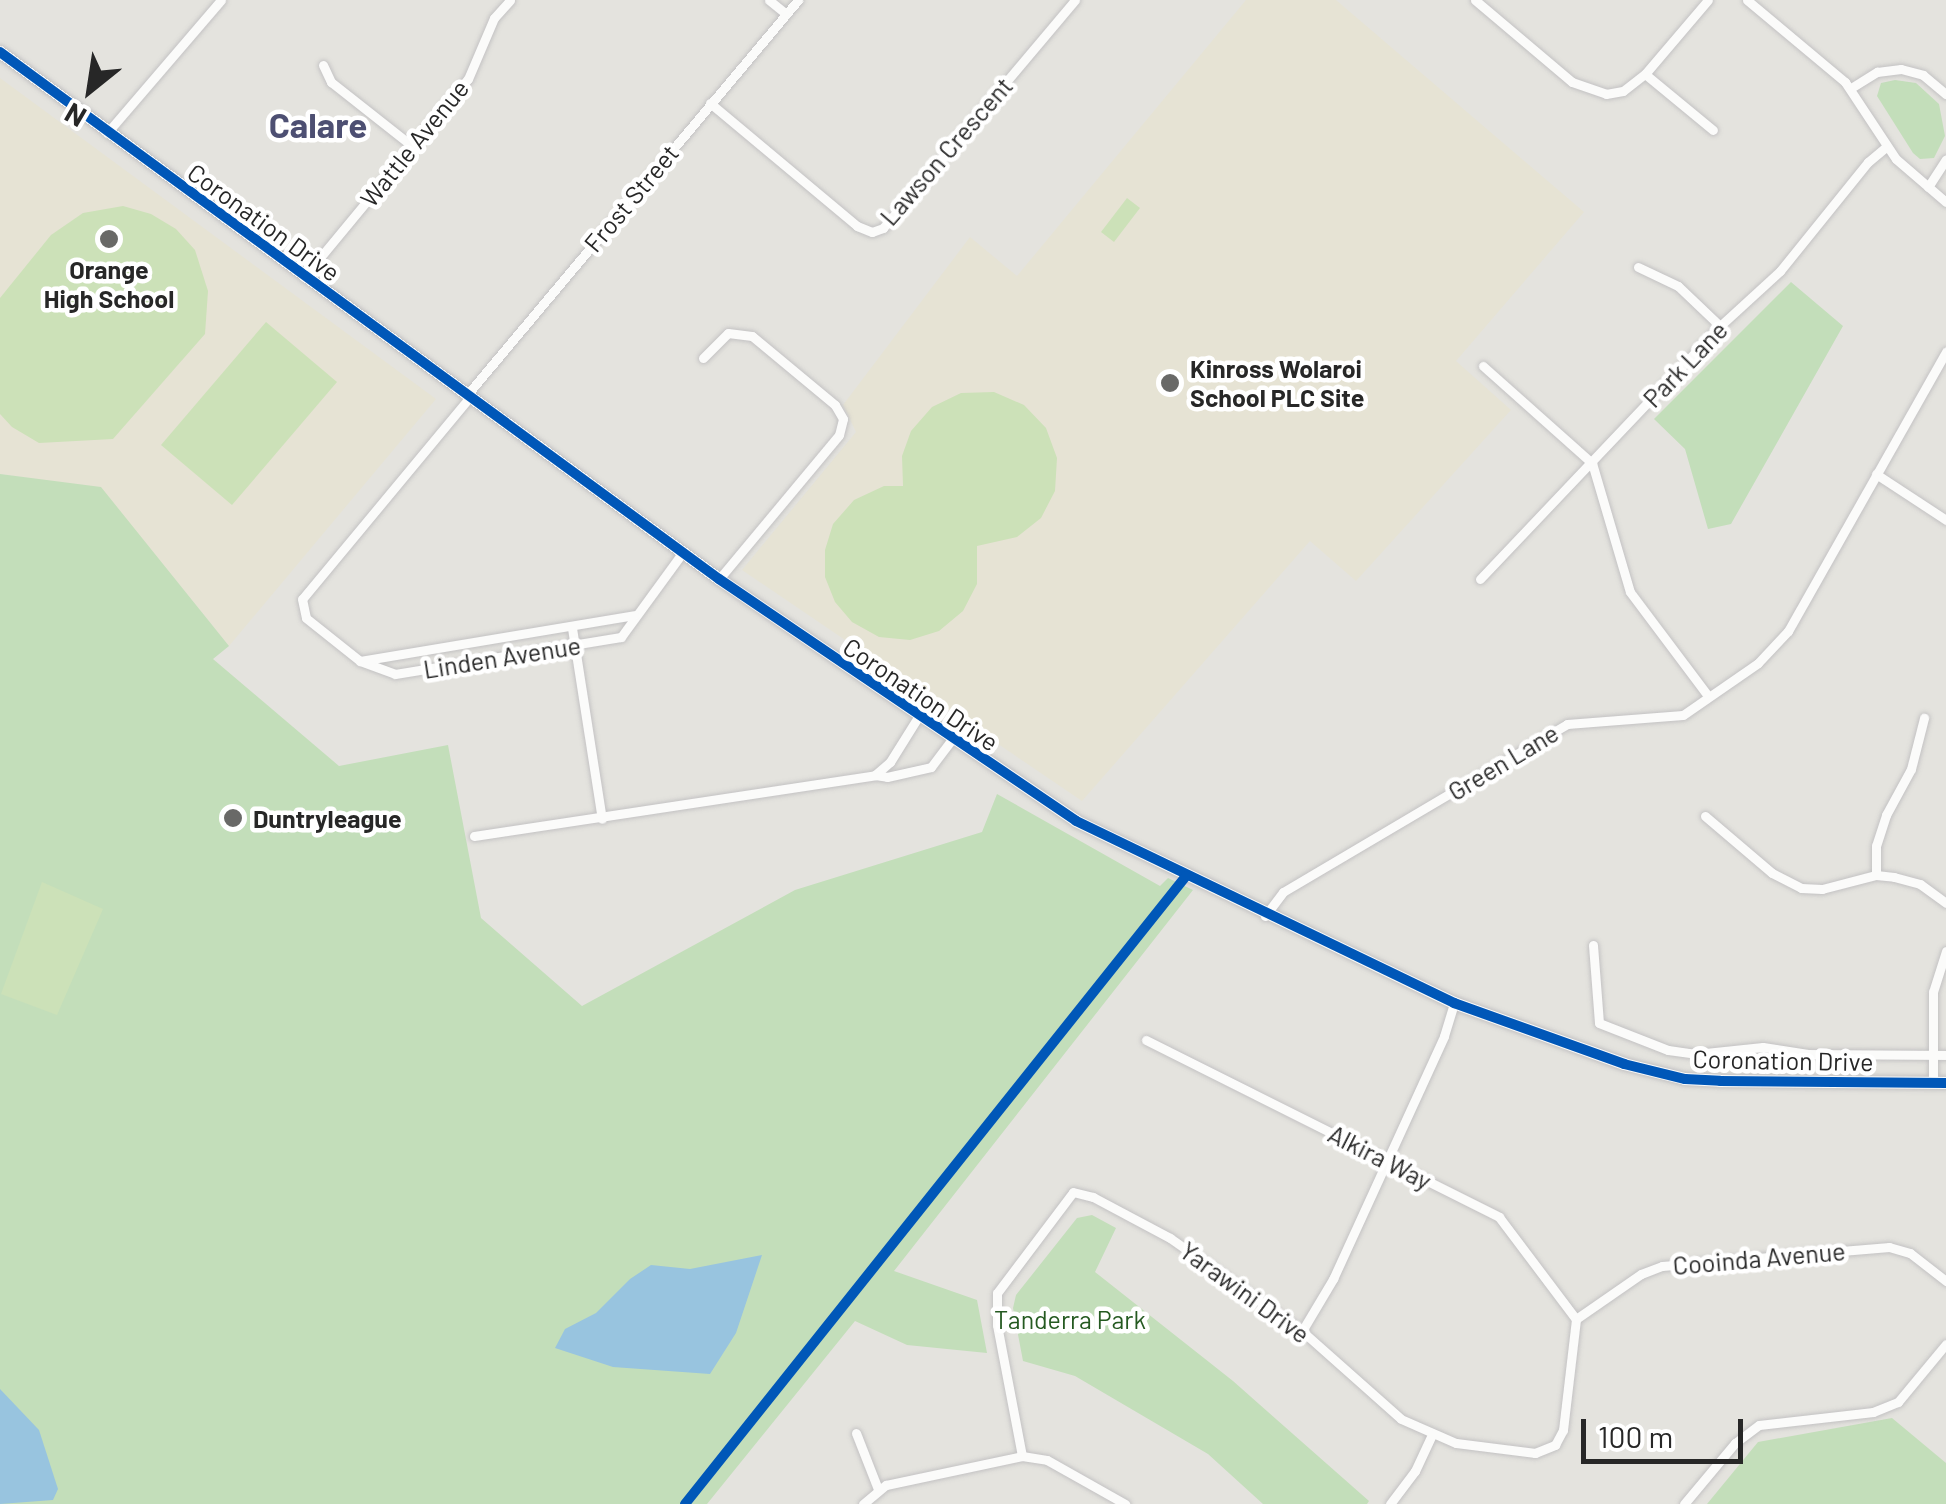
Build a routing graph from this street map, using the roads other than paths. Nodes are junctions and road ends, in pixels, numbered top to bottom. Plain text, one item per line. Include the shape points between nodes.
1 (221, 0) edge
2 (510, 0) edge
3 (769, 0) edge
4 (798, 0) edge
5 (1075, 0) edge
6 (1475, 0) edge
7 (1708, 0) edge
8 (1747, 0) edge
9 (786, 14) junction
10 (0, 52) edge
11 (322, 65) dead end
12 (1646, 74) junction
13 (1850, 88) junction
14 (1946, 94) edge
15 (710, 103) junction
16 (1713, 130) dead end
17 (107, 133) junction
18 (412, 146) junction
19 (1886, 147) junction
20 (1946, 159) edge
21 (1928, 187) junction
22 (1946, 202) edge
23 (1638, 266) dead end
24 (304, 277) junction
25 (1720, 326) junction
26 (1946, 352) edge
27 (703, 358) dead end
28 (1483, 366) dead end
29 (468, 397) junction
30 (1592, 463) junction
31 (1876, 474) junction
32 (1946, 520) edge
33 (683, 552) junction
34 (719, 579) junction
35 (1480, 579) dead end
36 (301, 606) joint
37 (634, 615) junction
38 (572, 628) junction
39 (575, 646) junction
40 (360, 661) junction
41 (1708, 696) junction
42 (918, 717) junction
43 (1924, 718) dead end
44 (952, 739) junction
45 (875, 775) junction
46 (1706, 816) dead end
47 (602, 818) junction
48 (474, 836) dead end
49 (1876, 875) junction
50 (1946, 903) edge
51 (1265, 916) junction
52 (1593, 945) dead end
53 (1946, 950) edge
54 (1454, 1003) junction
55 (1146, 1040) dead end
56 (1932, 1054) junction
57 (1946, 1055) edge
58 (1939, 1083) edge
59 (1387, 1160) junction
60 (1946, 1280) edge
61 (1576, 1319) junction
62 (1302, 1331) junction
63 (1946, 1344) edge
64 (856, 1434) dead end
65 (1432, 1435) junction
66 (1022, 1456) junction
67 (878, 1489) junction
68 (864, 1504) edge
69 (1125, 1504) edge
70 (1390, 1504) edge
71 (1684, 1504) edge

1 - 17 street
2 - 18 street, Wattle Avenue via 494,18 468,78
3 - 9 street
4 - 9 street, Frost Street
5 - 15 street, Lawson Crescent via 883,228 872,232
6 - 12 street via 1581,88 1616,93
7 - 12 street
8 - 13 street
9 - 15 street, Frost Street
10 - 17 main road, Coronation Drive
11 - 18 street via 331,82
12 - 16 street
13 - 14 street via 1878,72 1901,69 1923,75
13 - 19 street
15 - 29 street, Frost Street
17 - 24 main road, Coronation Drive
18 - 24 street, Wattle Avenue
19 - 21 street
19 - 25 street, Park Lane via 1780,271
20 - 21 street
21 - 22 street
23 - 25 street via 1678,286
24 - 29 main road, Coronation Drive
25 - 30 street, Park Lane
26 - 31 street, Green Lane
27 - 34 street via 728,333 752,336 843,419 839,435
28 - 30 street
29 - 33 main road, Coronation Drive
29 - 36 street, Frost Street
30 - 35 street, Park Lane
30 - 41 street via 1630,592
31 - 32 street
31 - 41 street, Green Lane via 1788,630 1758,664
33 - 34 main road, Coronation Drive
33 - 37 street, Linden Avenue
34 - 42 main road, Coronation Drive
36 - 40 street, Linden Avenue via 306,618
37 - 38 street, Linden Avenue
37 - 39 street, Linden Avenue via 621,637
38 - 39 street
38 - 40 street, Linden Avenue
39 - 40 street, Linden Avenue via 395,674
39 - 47 street
41 - 51 street, Green Lane via 1668,718 1566,724 1283,892
42 - 44 main road, Coronation Drive
42 - 45 street
43 - 49 street via 1911,770 1876,846
44 - 45 street via 931,767
44 - 51 main road, Coronation Drive via 1076,821
45 - 47 street
46 - 49 street via 1772,874 1801,888 1832,888
47 - 48 street
49 - 50 street via 1911,880
51 - 54 main road, Coronation Drive
52 - 56 street via 1599,1023 1668,1050
53 - 56 street via 1933,992
54 - 58 main road, Coronation Drive via 1684,1079
54 - 59 street
55 - 59 street, Alkira Way
56 - 57 street
56 - 58 street
59 - 61 street, Alkira Way via 1504,1221
59 - 62 street
60 - 61 street, Cooinda Avenue via 1910,1253 1886,1247 1662,1266
61 - 65 street, Yarawini Drive via 1564,1430 1555,1445 1535,1453
62 - 65 street, Yarawini Drive via 1401,1420
62 - 66 street, Yarawini Drive via 1153,1227 1073,1192 997,1293
63 - 71 street via 1898,1402 1873,1412 1759,1425
64 - 67 street
65 - 70 street
66 - 67 street
66 - 69 street via 1048,1460
67 - 68 street

